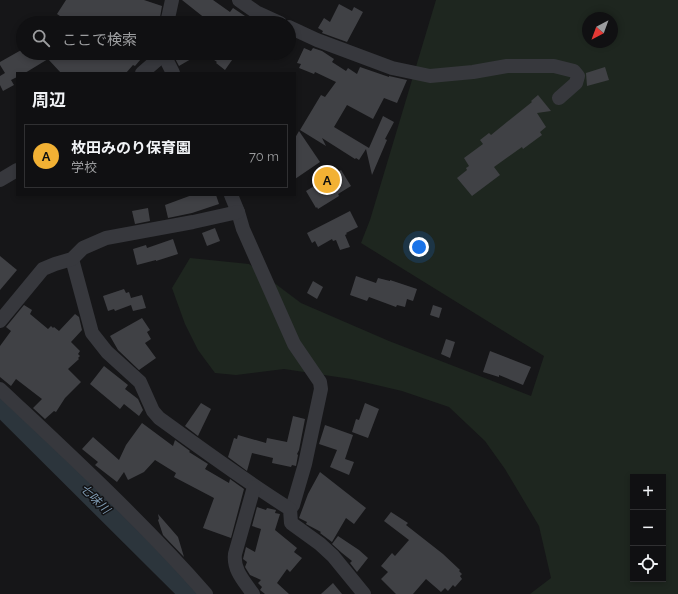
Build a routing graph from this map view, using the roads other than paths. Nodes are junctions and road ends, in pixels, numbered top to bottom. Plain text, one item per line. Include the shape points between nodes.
1 (172, 0) edge
2 (239, 0) edge
3 (169, 16) edge
4 (265, 16) edge
5 (296, 30) edge
6 (156, 60) edge
7 (167, 60) edge
8 (143, 72) edge
9 (173, 72) edge
10 (559, 98) dead end
11 (16, 171) edge
12 (0, 180) edge
13 (231, 196) edge
14 (238, 212) junction
15 (72, 259) junction
16 (0, 321) edge
17 (0, 389) edge
18 (254, 486) junction
19 (290, 509) junction
20 (206, 594) edge
21 (253, 594) edge
22 (364, 594) edge

1 - 3 street
2 - 4 street
5 - 10 street via 392,68 430,76 507,66 554,66 574,71 578,76 576,83
6 - 8 street
7 - 9 street
11 - 12 street
13 - 14 street
14 - 15 street via 106,238 83,248
14 - 19 street via 243,229 294,344 322,389 305,464
15 - 16 street via 43,269
15 - 18 street via 92,333 107,352 140,382 153,411 164,422
17 - 20 street via 96,479
18 - 19 street
18 - 21 street via 234,562
19 - 22 street via 292,523 333,556

